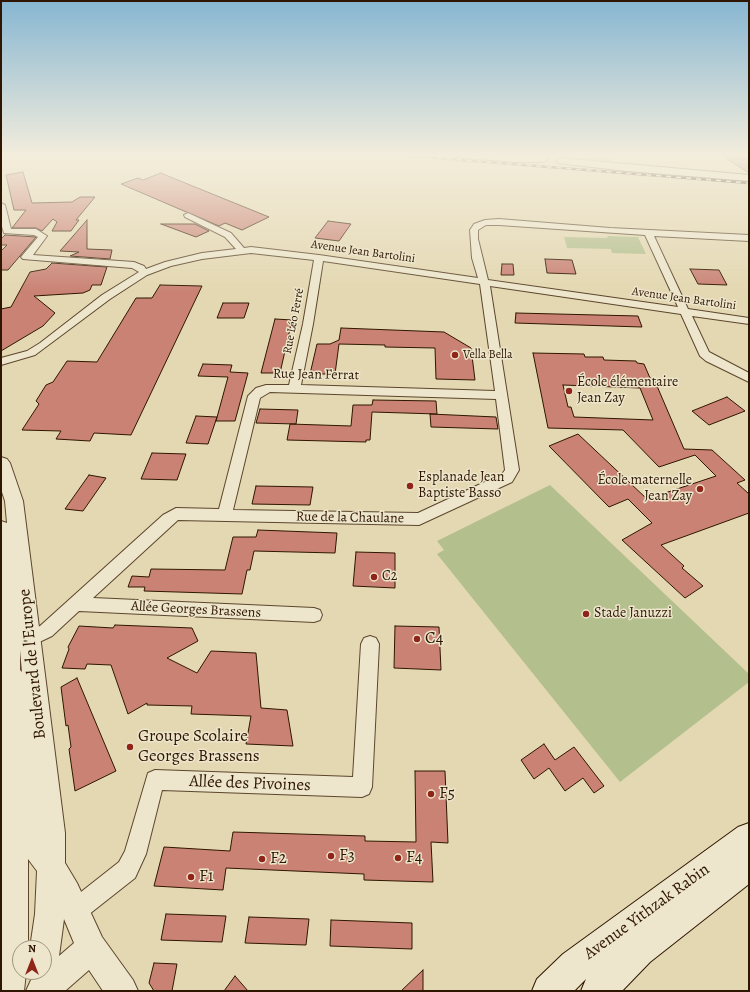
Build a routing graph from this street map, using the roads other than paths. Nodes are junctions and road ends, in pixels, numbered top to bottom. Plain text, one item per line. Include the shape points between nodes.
1 (1, 205) edge
2 (188, 215) dead end
3 (649, 234) junction
4 (749, 238) edge
5 (240, 251) junction
6 (319, 258) junction
7 (144, 273) junction
8 (485, 282) junction
9 (684, 312) junction
10 (749, 321) edge
11 (31, 353) junction
12 (1, 362) edge
13 (1, 370) edge
14 (749, 378) edge
15 (294, 389) junction
16 (501, 395) junction
17 (1, 463) edge
18 (225, 514) junction
19 (1, 529) edge
20 (77, 604) junction
21 (314, 615) dead end
22 (19, 641) junction
23 (370, 644) dead end
24 (9, 674) junction
25 (749, 838) edge
26 (749, 865) edge
27 (52, 867) junction
28 (75, 911) junction
29 (46, 940) edge
30 (92, 948) junction
31 (570, 978) edge
32 (41, 980) edge
33 (8, 991) edge
34 (40, 991) edge
35 (122, 991) edge
36 (549, 991) edge
37 (598, 991) edge

1 - 7 street via 7,231 36,232 43,236 26,257 134,265 141,268
2 - 5 street via 228,235
3 - 4 street
3 - 8 street, Rue de la Chaulane via 499,222 482,223 475,227 474,234 477,258
3 - 9 street
5 - 6 street, Avenue Jean Bartolini
5 - 7 street, Avenue Jean Bartolini via 184,260
6 - 8 street, Avenue Jean Bartolini
6 - 15 street, Rue Léo Ferré
7 - 11 street, Avenue Jean Bartolini via 121,286
8 - 9 street, Avenue Jean Bartolini
8 - 16 street, Rue de la Chaulane
9 - 10 street, Avenue Jean Bartolini
9 - 14 street via 704,354
11 - 12 street, Avenue Jean Bartolini
11 - 13 street
15 - 16 street, Rue Jean Ferrat
15 - 18 street, Rue Jean Ferrat via 270,388 254,396
16 - 18 street, Rue de la Chaulane via 512,470 507,478 419,519
17 - 22 street, Boulevard de l'Europe via 14,501
18 - 20 street, Rue de la Chaulane via 176,514
19 - 22 street, Boulevard de l'Europe
20 - 21 street, Allée Georges Brassens
20 - 22 street, Rue de la Chaulane via 46,631
22 - 24 street, Boulevard de l'Europe
22 - 27 street, Boulevard de l'Europe via 52,833
23 - 28 street, Allée des Pivoines via 362,788 155,780 135,854 127,870
24 - 27 street, Boulevard de l'Europe via 22,688 39,852
24 - 33 street, Boulevard de l'Europe via 15,872 12,965
25 - 31 main road, Avenue Yithzak Rabin
26 - 37 main road, Avenue Yithzak Rabin via 638,950
27 - 28 street
27 - 29 street, Boulevard de l'Europe
28 - 30 street
30 - 34 street
30 - 35 street
31 - 36 main road, Avenue Yithzak Rabin
32 - 34 street

